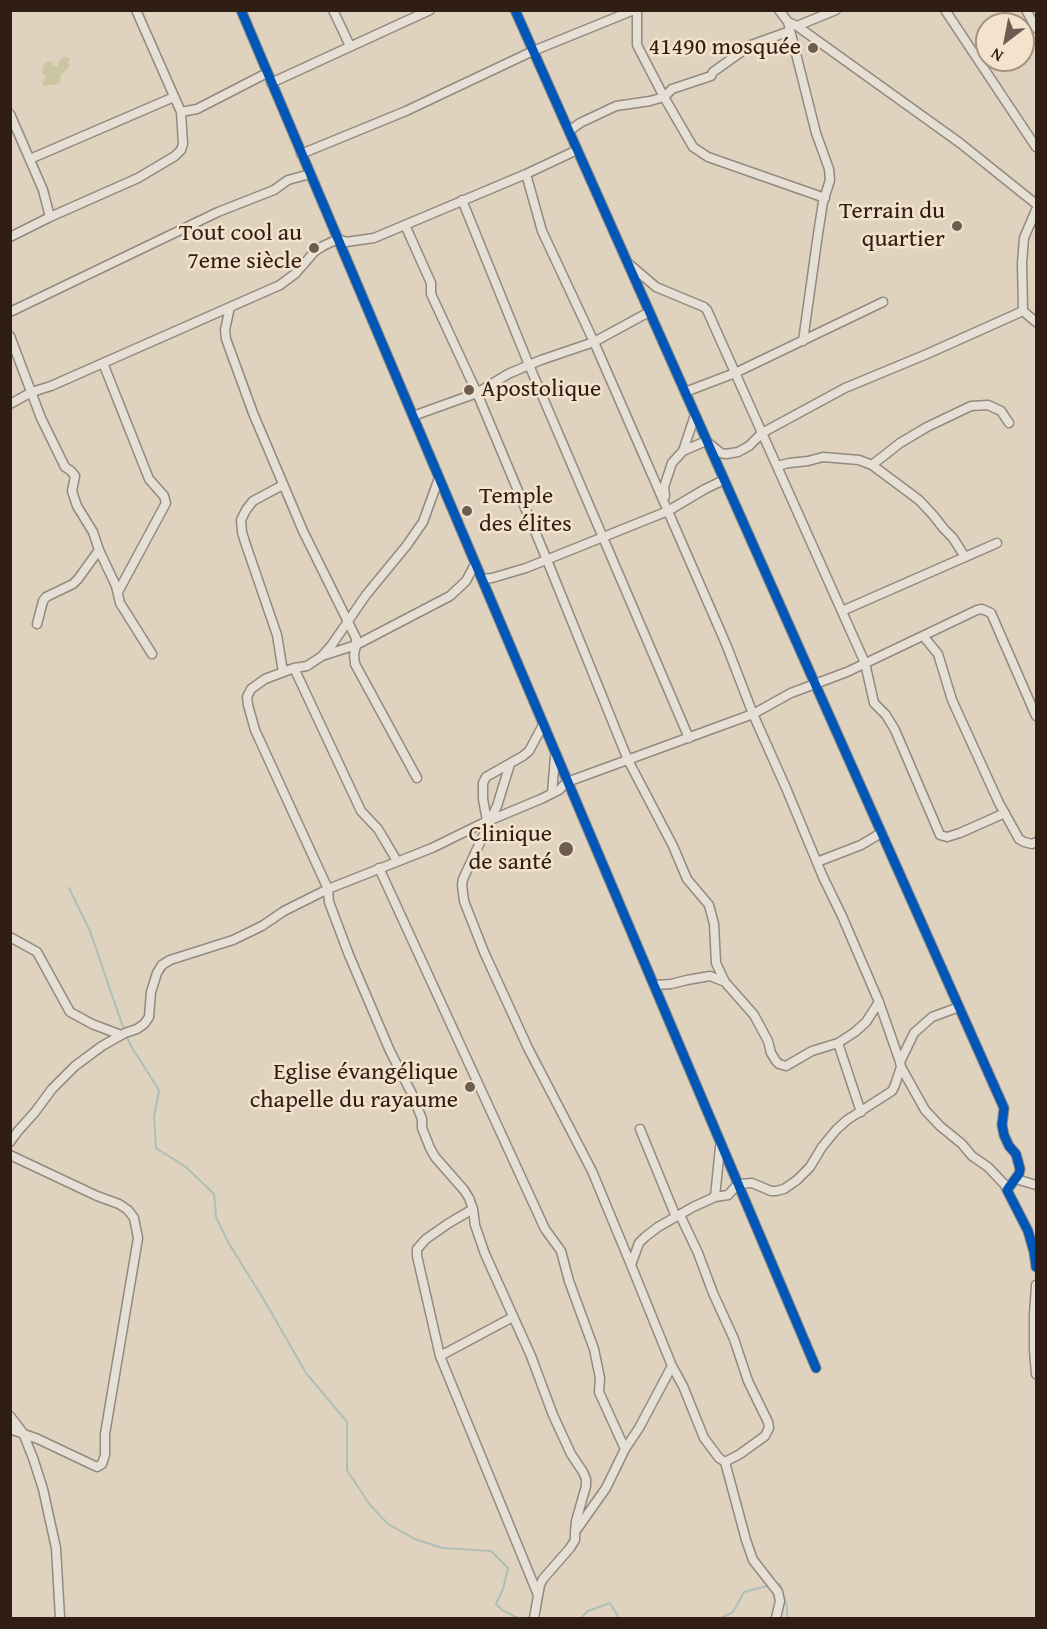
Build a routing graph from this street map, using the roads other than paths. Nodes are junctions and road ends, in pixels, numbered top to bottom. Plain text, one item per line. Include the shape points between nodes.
1 (136, 10) edge
2 (241, 10) edge
3 (333, 10) edge
4 (430, 10) edge
5 (515, 10) edge
6 (636, 10) edge
7 (780, 10) edge
8 (836, 10) edge
9 (945, 10) edge
10 (1026, 10) edge
11 (415, 13) edge
12 (792, 26) junction
13 (1036, 28) edge
14 (350, 46) junction
15 (533, 51) junction
16 (267, 73) junction
17 (271, 83) junction
18 (174, 97) junction
19 (664, 97) junction
20 (181, 112) junction
21 (10, 114) edge
22 (569, 131) junction
23 (1036, 147) edge
24 (577, 150) junction
25 (301, 154) junction
26 (30, 159) junction
27 (310, 174) junction
28 (526, 174) junction
29 (825, 198) junction
30 (462, 200) junction
31 (1036, 204) edge
32 (450, 206) junction
33 (1036, 210) edge
34 (468, 215) junction
35 (50, 217) junction
36 (405, 225) junction
37 (10, 237) edge
38 (338, 239) junction
39 (627, 262) junction
40 (638, 287) junction
41 (656, 287) junction
42 (882, 302) dead end
43 (230, 308) junction
44 (1023, 311) junction
45 (10, 312) edge
46 (649, 312) junction
47 (1036, 322) edge
48 (10, 336) edge
49 (802, 341) junction
50 (594, 342) junction
51 (103, 363) junction
52 (529, 365) junction
53 (735, 373) junction
54 (32, 392) junction
55 (685, 392) junction
56 (477, 393) junction
57 (10, 404) edge
58 (412, 416) junction
59 (695, 416) junction
60 (1009, 423) dead end
61 (762, 433) junction
62 (706, 441) junction
63 (683, 451) junction
64 (872, 465) junction
65 (777, 466) junction
66 (439, 478) junction
67 (724, 480) junction
68 (284, 485) junction
69 (667, 508) junction
70 (604, 537) junction
71 (997, 543) dead end
72 (99, 550) junction
73 (965, 557) junction
74 (547, 560) junction
75 (476, 564) junction
76 (482, 579) junction
77 (118, 592) junction
78 (842, 611) junction
79 (348, 620) junction
80 (37, 624) dead end
81 (924, 637) junction
82 (356, 645) junction
83 (152, 654) dead end
84 (322, 656) junction
85 (865, 663) junction
86 (294, 668) junction
87 (283, 672) junction
88 (814, 683) junction
89 (753, 714) junction
90 (1036, 716) edge
91 (543, 725) junction
92 (689, 738) junction
93 (555, 753) junction
94 (628, 760) junction
95 (510, 765) junction
96 (417, 778) dead end
97 (567, 782) junction
98 (552, 793) junction
99 (1005, 813) junction
100 (489, 821) junction
101 (881, 833) junction
102 (1036, 842) edge
103 (397, 861) junction
104 (817, 862) junction
105 (379, 868) junction
106 (328, 889) junction
107 (10, 937) edge
108 (725, 982) junction
109 (654, 985) junction
110 (879, 1002) junction
111 (959, 1007) junction
112 (121, 1035) junction
113 (838, 1043) junction
114 (901, 1064) junction
115 (861, 1112) junction
116 (640, 1129) dead end
117 (719, 1140) junction
118 (10, 1142) edge
119 (10, 1155) edge
120 (1016, 1179) junction
121 (738, 1184) junction
122 (1036, 1185) edge
123 (1007, 1191) junction
124 (715, 1197) junction
125 (473, 1209) junction
126 (678, 1216) junction
127 (630, 1265) junction
128 (1036, 1268) edge
129 (1036, 1285) edge
130 (513, 1317) junction
131 (1036, 1344) edge
132 (440, 1356) junction
133 (672, 1366) junction
134 (816, 1368) dead end
135 (1036, 1374) edge
136 (10, 1416) edge
137 (10, 1429) edge
138 (22, 1433) junction
139 (625, 1449) junction
140 (724, 1462) junction
141 (575, 1533) junction
142 (538, 1594) junction
143 (60, 1618) edge
144 (534, 1618) edge
145 (776, 1618) edge

1 - 18 street
2 - 16 street
3 - 14 street
4 - 11 street
5 - 15 street
6 - 15 street
6 - 19 street via 637,45
7 - 12 street
8 - 12 street
9 - 23 street
10 - 13 street
11 - 14 street
12 - 19 street via 751,45 711,76 672,88
12 - 29 street via 816,133 829,169
12 - 31 street via 960,143
14 - 17 street
15 - 22 street
15 - 25 street via 406,111
16 - 17 street
16 - 20 street via 197,109
17 - 25 street
18 - 20 street
18 - 26 street
19 - 22 street via 616,106
19 - 29 street via 693,147 708,157
20 - 35 street via 183,144 175,156 138,178
21 - 26 street
22 - 24 street
24 - 28 street
24 - 39 street
25 - 27 street
26 - 35 street
27 - 38 street
27 - 45 street via 218,212
28 - 30 street
28 - 50 street via 542,231
29 - 49 street
30 - 32 street
30 - 34 street
32 - 34 street
32 - 36 street
33 - 44 street via 1024,238
34 - 52 street
35 - 37 street
36 - 38 street via 374,238 346,242
36 - 56 street via 431,283 431,294
38 - 43 street via 315,251 280,285
38 - 58 street
39 - 40 street
39 - 41 street
40 - 41 street
40 - 46 street
41 - 53 street via 705,307
42 - 49 street
43 - 51 street
43 - 68 street via 226,339
44 - 47 street
44 - 61 street via 845,388
46 - 50 street
46 - 55 street
48 - 54 street
49 - 53 street
50 - 52 street
50 - 69 street
51 - 54 street
51 - 77 street via 150,479 166,504
52 - 56 street
52 - 70 street
53 - 55 street
53 - 61 street
54 - 57 street
54 - 72 street via 65,467 75,476 73,496
55 - 59 street
56 - 58 street
56 - 74 street
58 - 66 street
59 - 62 street
59 - 63 street
60 - 64 street via 1001,411 988,405 971,405 900,443
61 - 62 street via 749,446 732,453 721,453
61 - 65 street
62 - 63 street
62 - 67 street
63 - 69 street via 672,463 664,487
64 - 65 street via 823,457
64 - 73 street via 919,500
65 - 78 street
66 - 75 street
66 - 79 street via 423,522
67 - 69 street
67 - 88 street
68 - 79 street
68 - 87 street via 253,501 241,520 277,635
69 - 70 street
69 - 89 street
70 - 74 street
70 - 92 street
71 - 73 street
72 - 77 street
72 - 80 street via 73,584 46,597
73 - 78 street
74 - 76 street
74 - 94 street
75 - 76 street
75 - 82 street via 450,596
76 - 91 street
77 - 83 street via 120,603
78 - 85 street
79 - 82 street
79 - 84 street
81 - 85 street
81 - 90 street via 977,610 987,610 996,622
81 - 99 street via 938,654 952,700
82 - 84 street
82 - 96 street via 355,664
84 - 86 street via 307,666
85 - 88 street
85 - 99 street via 874,703 895,730 940,835 960,833
86 - 87 street
86 - 103 street via 361,811 378,829
87 - 106 street via 251,689 248,705 255,730
88 - 89 street
88 - 101 street
89 - 92 street
89 - 104 street
91 - 93 street
91 - 95 street via 529,751
92 - 94 street
93 - 97 street
93 - 98 street
94 - 97 street
94 - 108 street via 687,879 709,905 716,963
95 - 100 street
95 - 100 street via 493,772 483,783
97 - 98 street
97 - 109 street
98 - 100 street
99 - 102 street via 1019,839
100 - 103 street
100 - 127 street via 463,879 464,901 528,1048 592,1171
101 - 104 street
101 - 111 street
103 - 105 street
104 - 110 street
105 - 106 street
105 - 139 street via 545,1229 561,1251 594,1349 599,1392
106 - 112 street via 234,940 162,965 151,992 149,1017 137,1029
106 - 125 street via 349,955 412,1094 430,1148 464,1190
107 - 112 street via 37,952 70,1012
108 - 109 street via 710,976
108 - 113 street via 754,1015 779,1064 786,1066 812,1051
109 - 117 street
110 - 113 street via 862,1027
110 - 114 street
111 - 114 street via 932,1017 921,1026
111 - 120 street via 1004,1108 1002,1125 1006,1140 1020,1163
112 - 118 street via 75,1066
113 - 115 street
114 - 115 street via 892,1091
114 - 123 street via 925,1110 988,1167
115 - 121 street via 836,1130 806,1172 784,1189 771,1191 752,1182
116 - 126 street
117 - 121 street
117 - 124 street
119 - 138 street via 119,1204 134,1218 138,1238 102,1464 97,1467
120 - 122 street
120 - 123 street
121 - 124 street via 728,1195
121 - 134 street
123 - 128 street via 1028,1231
124 - 126 street
125 - 130 street via 485,1254
125 - 132 street via 417,1249
126 - 127 street via 639,1243
126 - 140 street via 698,1252 768,1422 765,1436
127 - 133 street
129 - 131 street
130 - 132 street
130 - 141 street via 570,1454 586,1479
131 - 135 street
132 - 142 street
133 - 139 street
133 - 140 street via 704,1438
136 - 138 street
137 - 138 street
138 - 143 street via 43,1489 57,1548
139 - 141 street via 606,1488
140 - 145 street via 753,1560 778,1592
141 - 142 street via 575,1540 543,1579
142 - 144 street

